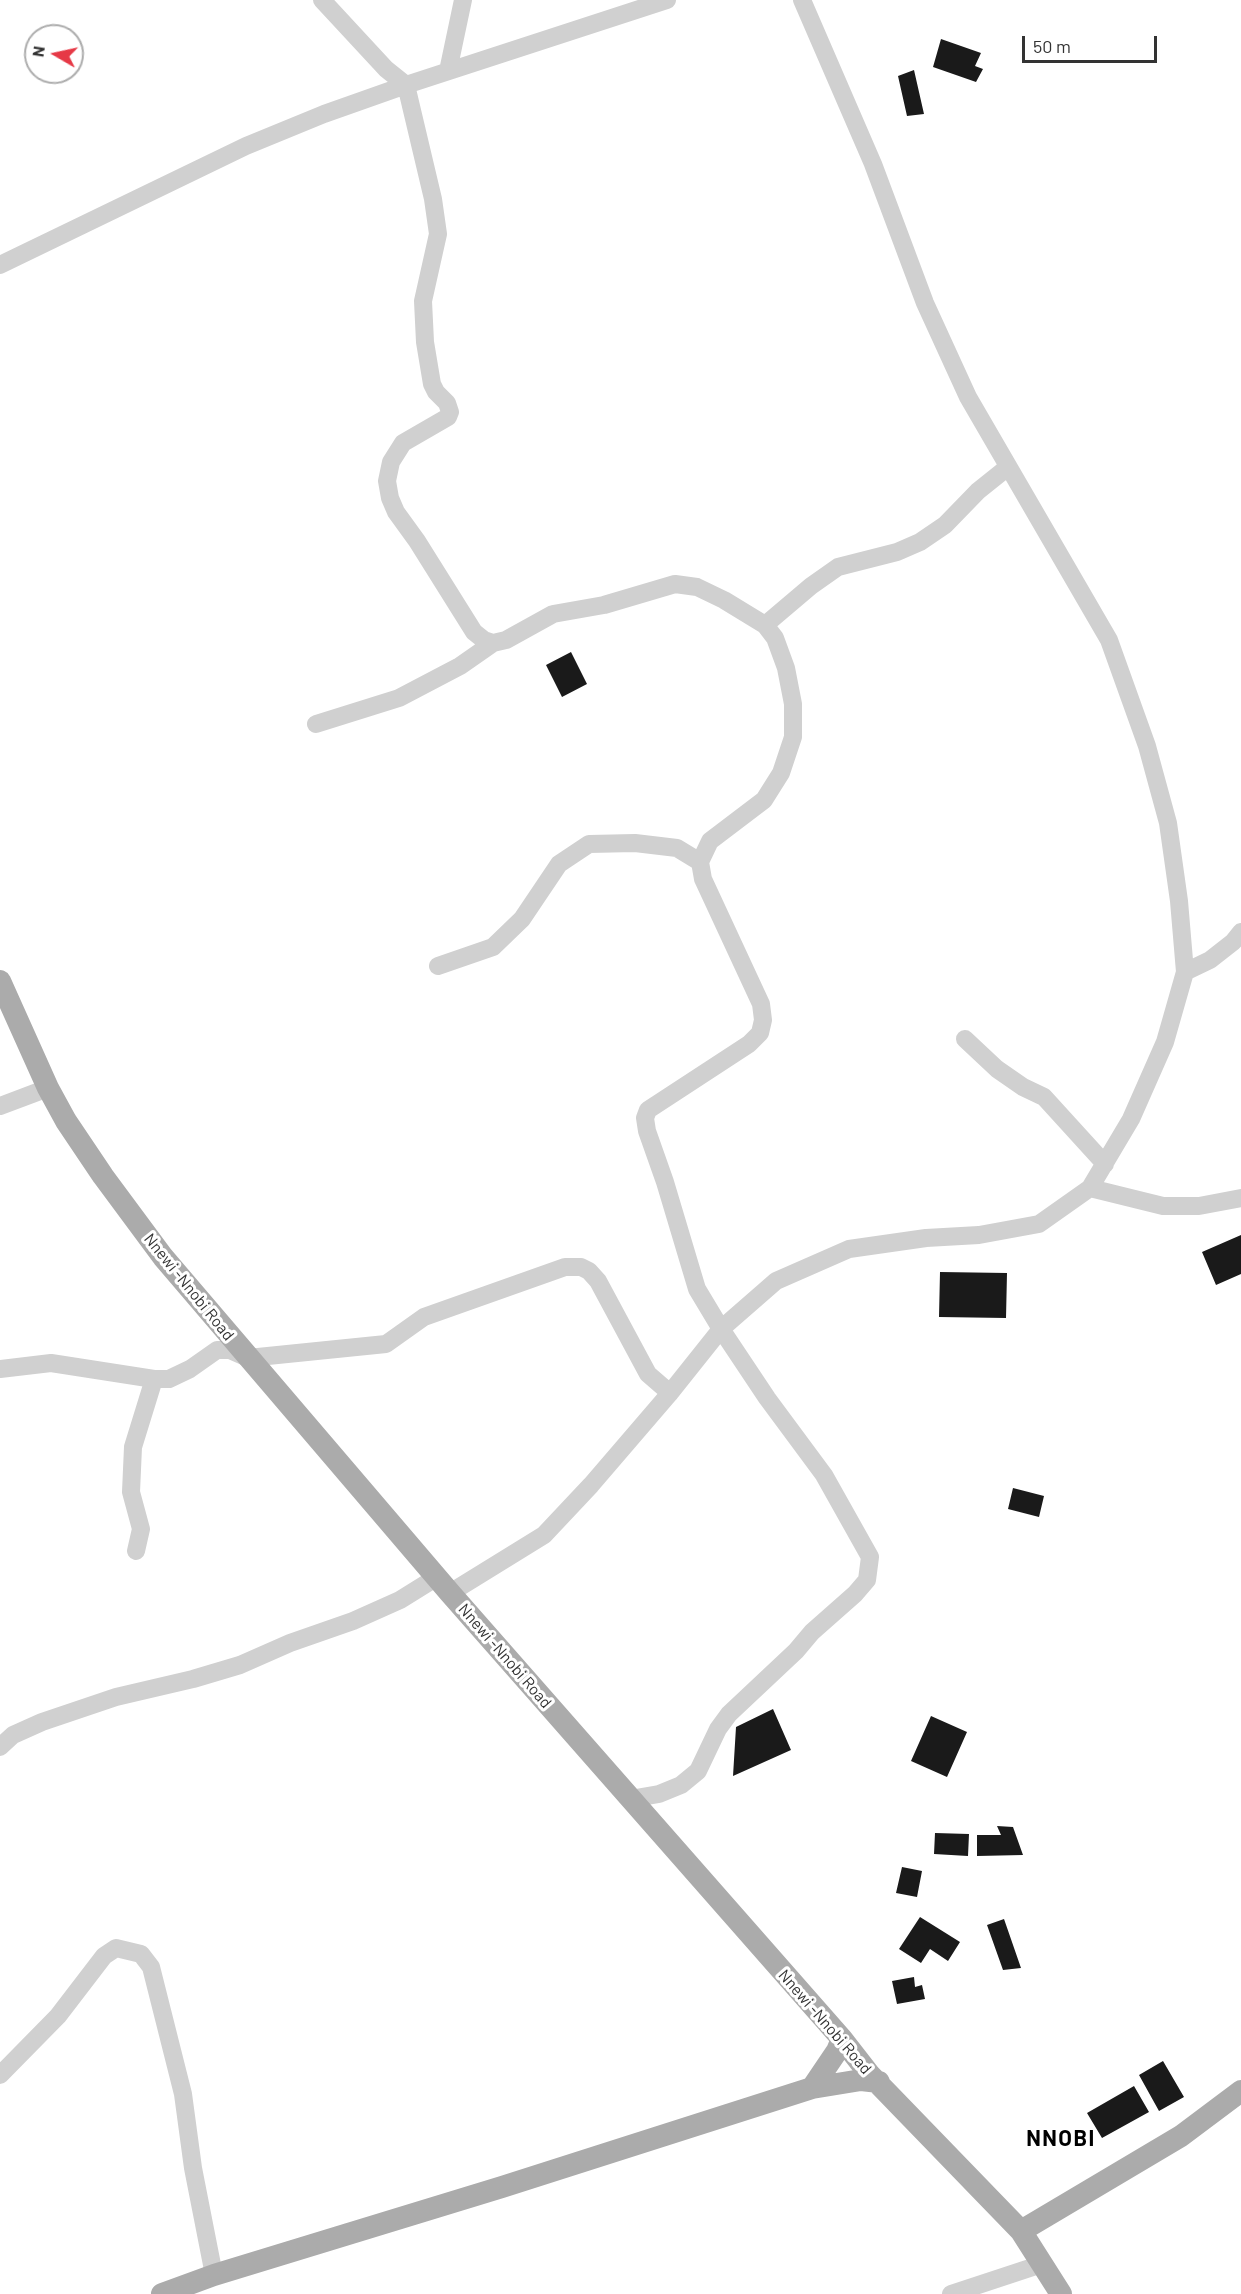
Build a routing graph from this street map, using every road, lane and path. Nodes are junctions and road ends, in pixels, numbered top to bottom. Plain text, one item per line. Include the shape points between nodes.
1 (322, 0) edge
2 (463, 0) edge
3 (667, 0) edge
4 (802, 0) edge
5 (448, 71) junction
6 (406, 85) junction
7 (0, 266) edge
8 (1008, 466) junction
9 (765, 625) junction
10 (493, 643) junction
11 (316, 724) dead end
12 (700, 862) junction
13 (1241, 932) edge
14 (438, 966) dead end
15 (1185, 972) junction
16 (0, 981) edge
17 (965, 1039) dead end
18 (48, 1088) junction
19 (0, 1106) edge
20 (1105, 1164) junction
21 (1090, 1188) junction
22 (1241, 1198) edge
23 (721, 1329) junction
24 (248, 1358) junction
25 (0, 1370) edge
26 (154, 1379) junction
27 (670, 1393) junction
28 (136, 1551) dead end
29 (443, 1585) junction
30 (0, 1747) edge
31 (630, 1799) junction
32 (842, 2039) junction
33 (0, 2075) edge
34 (879, 2082) junction
35 (812, 2088) junction
36 (1241, 2091) edge
37 (1021, 2231) junction
38 (1042, 2264) junction
39 (214, 2275) junction
40 (162, 2294) edge
41 (951, 2294) edge
42 (1061, 2294) edge

1 - 6 street
2 - 5 street
3 - 5 street
4 - 8 street via 873,164 925,303 968,397
5 - 6 street
6 - 7 street via 246,146
6 - 10 street via 438,234 423,301 425,342 432,384 450,412 441,422 403,443 391,462 387,481 396,512 474,632
8 - 9 street via 945,525 920,542 838,567
8 - 15 street via 1109,640 1147,746 1168,823
9 - 10 street via 697,587 675,585 604,605 553,614
9 - 12 street via 775,638 786,668 793,704 793,737 781,773 764,800 710,841
10 - 11 street via 460,666 399,698
12 - 14 street via 677,848 635,843 589,844 559,864 522,919 493,947
12 - 23 street via 703,879 761,1005 763,1020 760,1033 749,1044 648,1110 645,1118 698,1289
13 - 15 street via 1210,960
15 - 20 street via 1165,1042 1131,1119
16 - 18 main road, Nnewi -Nnobi Road
17 - 20 street via 997,1069 1044,1097
18 - 19 street
18 - 24 main road, Nnewi -Nnobi Road via 66,1121 163,1257
20 - 21 street
21 - 22 street via 1163,1206 1199,1206
21 - 23 street via 1039,1224 979,1235 849,1249 776,1281
23 - 27 street
23 - 31 street via 824,1474 870,1557 867,1580 729,1714 698,1771 681,1785
24 - 26 street via 230,1350 217,1350 169,1379
24 - 27 street via 387,1344 424,1317 565,1267 581,1267 598,1281 648,1374
24 - 29 main road, Nnewi -Nnobi Road
25 - 26 street via 51,1363
26 - 28 street via 133,1447 131,1491 141,1529
27 - 29 street via 544,1535
29 - 30 street via 240,1665 116,1697 53,1719 14,1735
29 - 31 main road, Nnewi -Nnobi Road
31 - 32 main road, Nnewi -Nnobi Road
32 - 34 main road, Nnewi -Nnobi Road
32 - 35 main road
33 - 39 street via 58,2016 104,1956 116,1948 141,1954 151,1967 183,2094
34 - 35 main road via 861,2080
34 - 37 main road, Nnewi -Nnobi Road
35 - 39 main road
36 - 37 main road via 1181,2136
37 - 38 main road, Nnewi -Nnobi Road
38 - 41 street
38 - 42 main road, Nnewi -Nnobi Road
39 - 40 main road

